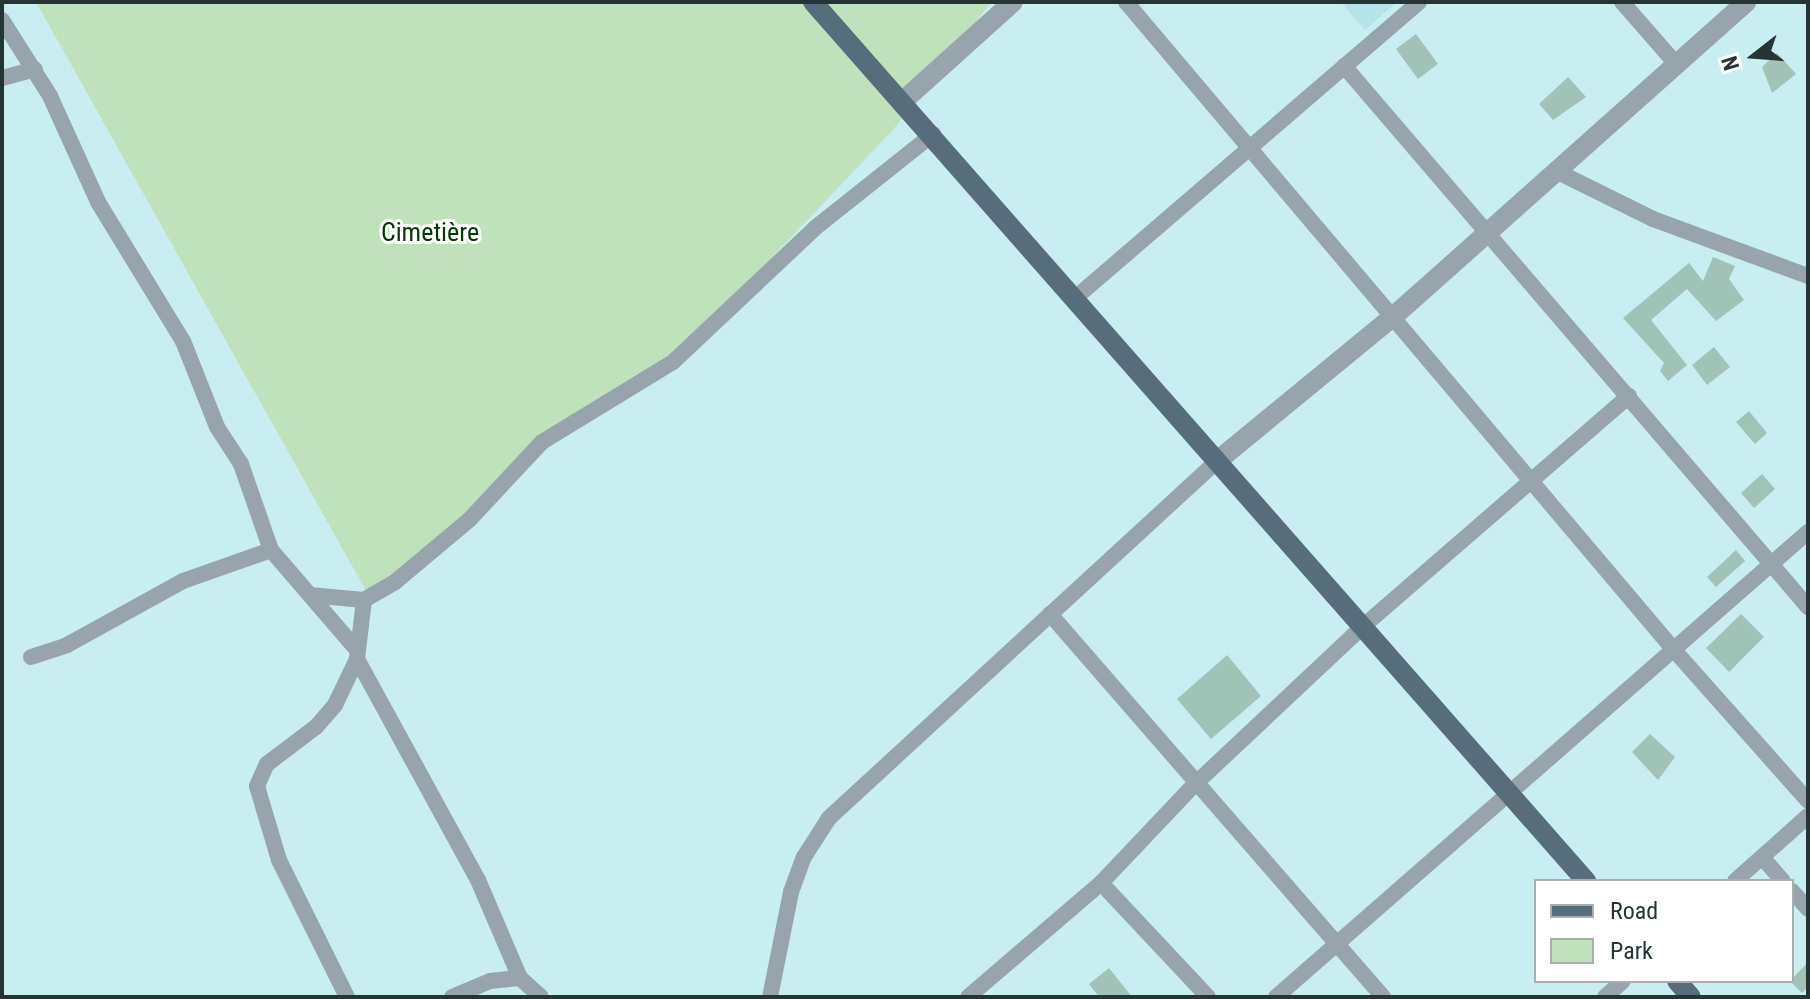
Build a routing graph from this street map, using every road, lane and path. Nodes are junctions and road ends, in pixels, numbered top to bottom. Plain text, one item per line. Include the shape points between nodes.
1 (813, 2) edge
2 (1013, 2) edge
3 (1126, 2) edge
4 (1419, 2) edge
5 (1622, 2) edge
6 (1747, 2) edge
7 (2, 20) edge
8 (1676, 64) junction
9 (1344, 66) junction
10 (35, 69) junction
11 (2, 78) edge
12 (903, 101) junction
13 (933, 134) junction
14 (1248, 149) junction
15 (1558, 172) junction
16 (1490, 231) junction
17 (1808, 276) edge
18 (1074, 299) junction
19 (1394, 316) junction
20 (1629, 396) junction
21 (1216, 462) junction
22 (1532, 481) junction
23 (1808, 532) edge
24 (271, 550) junction
25 (1771, 562) junction
26 (310, 595) junction
27 (364, 600) junction
28 (1808, 607) edge
29 (1050, 614) junction
30 (1360, 629) junction
31 (1674, 650) junction
32 (357, 654) junction
33 (31, 657) dead end
34 (1194, 785) junction
35 (1508, 795) junction
36 (1808, 801) edge
37 (1808, 816) edge
38 (1762, 857) junction
39 (1584, 879) edge
40 (1737, 879) edge
41 (1781, 879) edge
42 (1101, 883) junction
43 (1794, 893) edge
44 (1808, 909) edge
45 (1338, 947) junction
46 (520, 978) junction
47 (1621, 983) edge
48 (347, 997) edge
49 (452, 997) edge
50 (541, 997) edge
51 (770, 997) edge
52 (968, 997) edge
53 (1208, 997) edge
54 (1276, 997) edge
55 (1383, 997) edge
56 (1605, 997) edge

1 - 12 main road
2 - 12 street
3 - 14 street
4 - 9 street
5 - 8 street
6 - 8 street
7 - 10 street
8 - 15 street
9 - 14 street
9 - 16 street
10 - 11 street
10 - 24 street via 98,202 183,341 217,427 241,464
12 - 13 main road
13 - 18 main road
13 - 27 street via 815,228 673,362 554,433 438,549
14 - 18 street
14 - 19 street
15 - 16 street
15 - 17 street via 1653,219
16 - 19 street
16 - 20 street
18 - 21 main road
19 - 21 street
19 - 22 street
20 - 22 street
20 - 25 street
21 - 29 street
21 - 30 main road
22 - 30 street
22 - 31 street
23 - 25 street
24 - 26 street
24 - 33 street via 183,581 67,645
25 - 28 street
25 - 31 street
26 - 27 street
26 - 32 street
27 - 32 street
29 - 34 street
29 - 51 street via 942,709 817,832 791,892
30 - 34 street
30 - 35 main road
31 - 35 street
31 - 36 street
32 - 46 street via 478,880
32 - 48 street via 335,705 316,727 267,764 257,786 279,860
34 - 42 street
34 - 45 street
35 - 39 main road
35 - 45 street
37 - 38 street
38 - 40 street
38 - 41 street
42 - 52 street
42 - 53 street
43 - 44 street
45 - 54 street
45 - 55 street
46 - 49 street via 490,981
46 - 50 street
47 - 56 street

